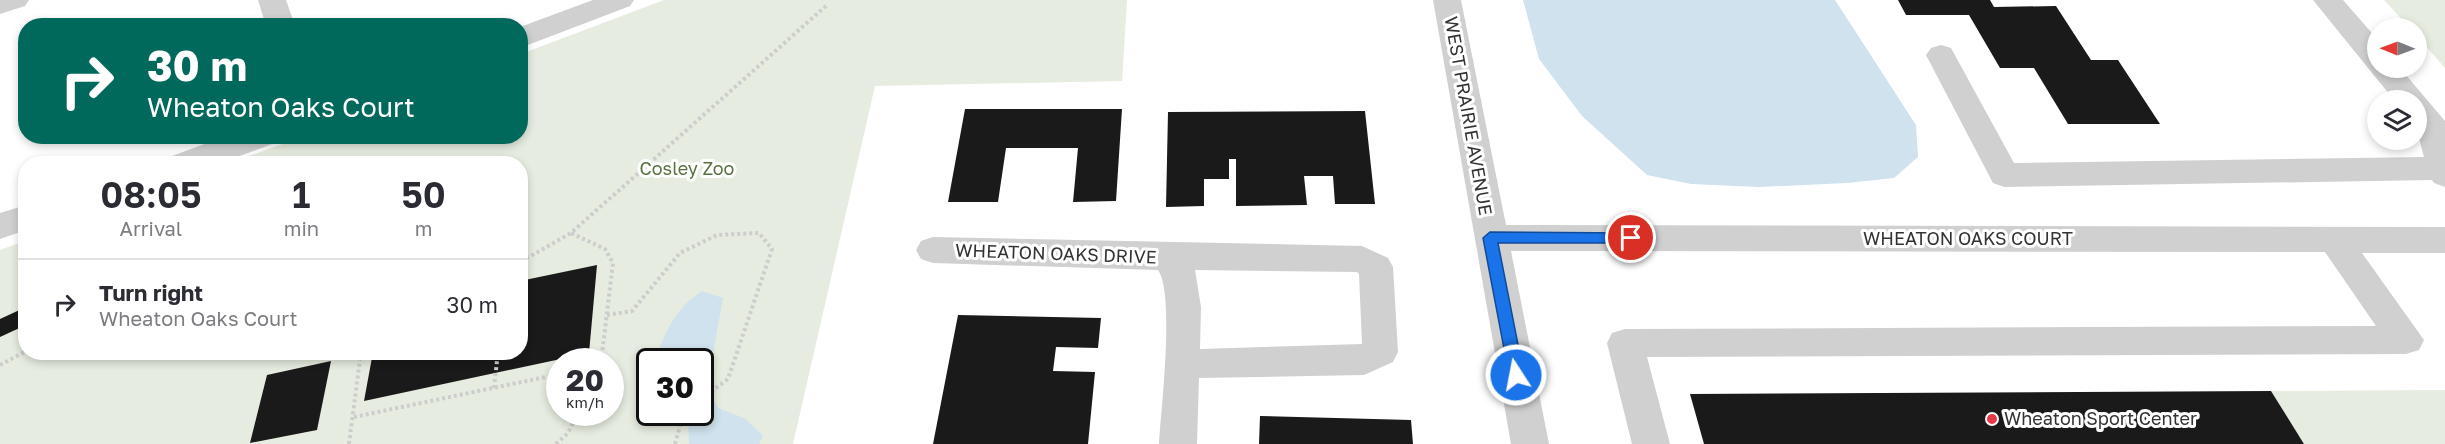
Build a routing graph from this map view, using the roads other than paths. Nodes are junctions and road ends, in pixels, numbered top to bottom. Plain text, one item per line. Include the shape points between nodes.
1 (15, 0) edge
2 (272, 0) edge
3 (620, 0) edge
4 (1447, 0) edge
5 (2327, 0) edge
6 (0, 5) edge
7 (278, 18) edge
8 (528, 35) edge
9 (2367, 47) edge
10 (1941, 55) dead end
11 (2392, 78) edge
12 (2403, 90) edge
13 (2427, 119) edge
14 (239, 144) edge
15 (205, 156) edge
16 (2444, 171) edge
17 (18, 220) edge
18 (0, 226) edge
19 (1490, 238) junction
20 (2334, 240) junction
21 (2445, 240) edge
22 (933, 250) dead end
23 (1167, 257) junction
24 (1181, 364) junction
25 (1178, 444) edge
26 (1530, 444) edge
27 (1651, 444) edge

1 - 6 street
2 - 7 street
3 - 8 street
4 - 19 street, WEST PRAIRIE AVENUE
5 - 9 street
10 - 16 street via 2004,175
11 - 12 street
13 - 16 street
14 - 15 street
17 - 18 street
19 - 20 street, WHEATON OAKS COURT
19 - 26 street, WEST PRAIRIE AVENUE
20 - 21 street, WHEATON OAKS COURT
20 - 27 street via 2406,340 1625,343
22 - 23 street, WHEATON OAKS DRIVE
23 - 24 street, WHEATON OAKS DRIVE via 1179,273 1184,306
23 - 24 street via 1362,259 1376,267 1380,352 1364,360
24 - 25 street, WHEATON OAKS DRIVE

